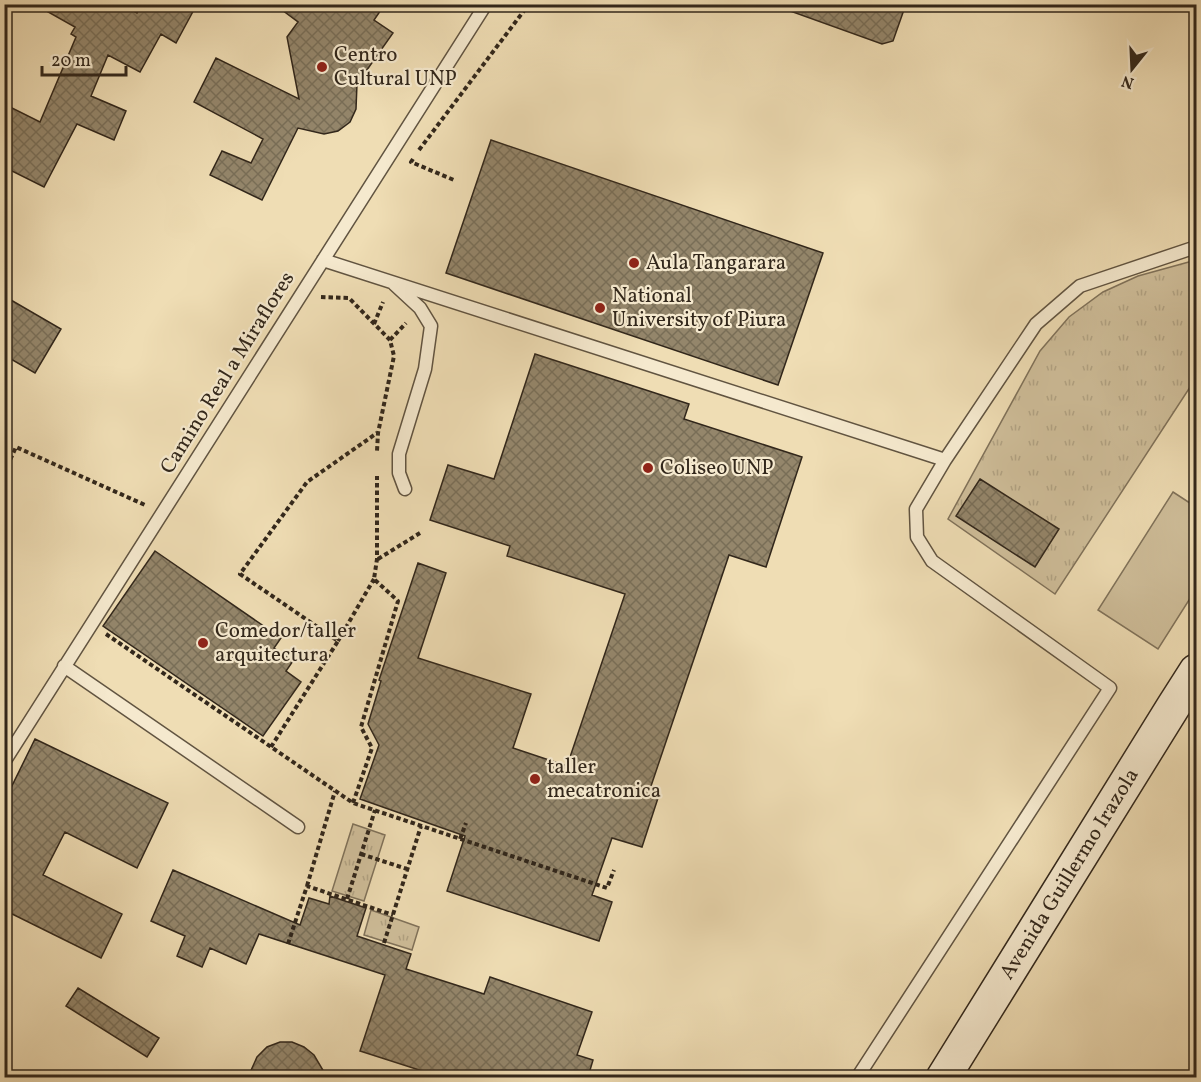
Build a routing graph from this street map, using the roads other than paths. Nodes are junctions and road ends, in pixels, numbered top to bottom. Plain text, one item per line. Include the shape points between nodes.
1 (486, 4) edge
2 (1197, 247) edge
3 (323, 260) junction
4 (391, 281) junction
5 (945, 460) junction
6 (405, 489) dead end
7 (64, 666) junction
8 (1197, 671) edge
9 (4, 762) edge
10 (298, 827) dead end
11 (856, 1077) edge
12 (943, 1077) edge

1 - 3 lane, Camino Real a Miraflores
2 - 5 lane via 1080,286 1036,324
3 - 4 lane
3 - 7 lane, Camino Real a Miraflores
4 - 5 lane
4 - 6 lane via 420,308 431,326 425,369 399,454 399,473
5 - 11 lane via 916,509 917,537 932,561 1110,688
7 - 9 lane, Camino Real a Miraflores
7 - 10 lane
8 - 12 main road, Avenida Guillermo Irazola

